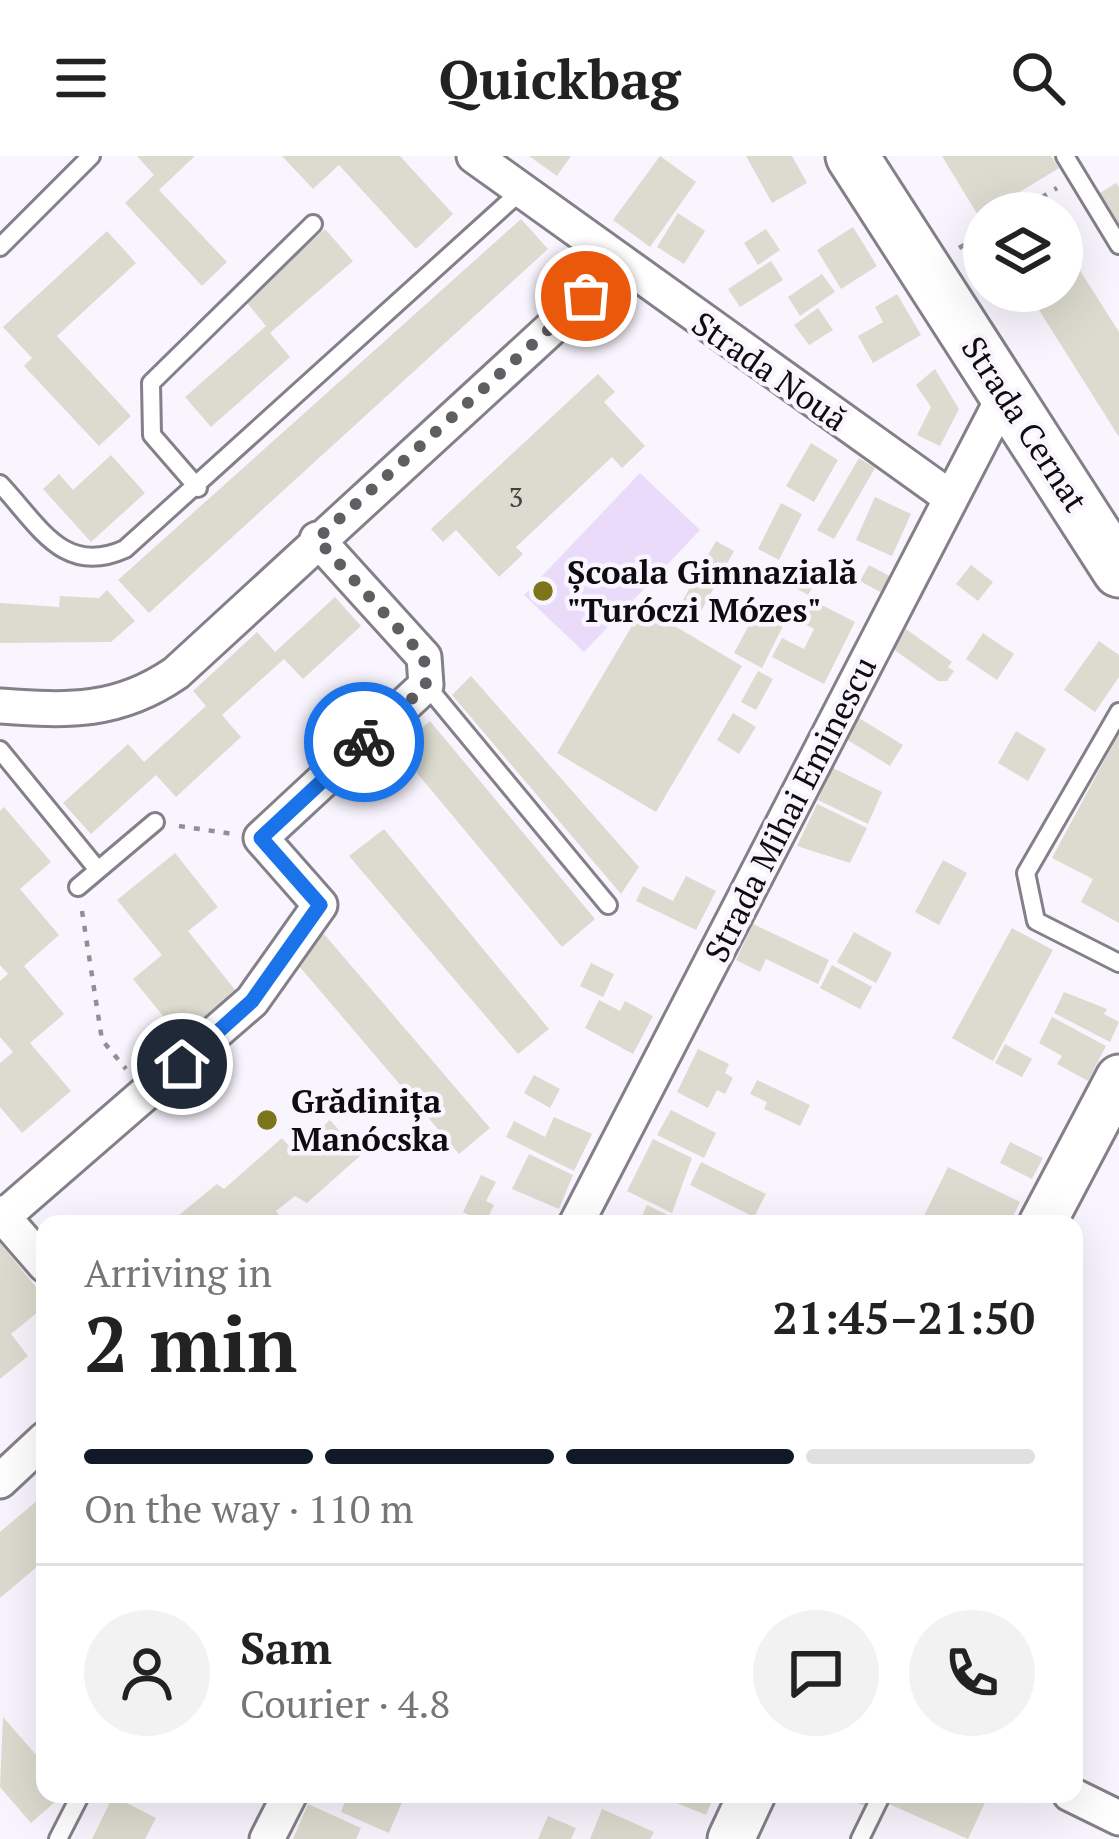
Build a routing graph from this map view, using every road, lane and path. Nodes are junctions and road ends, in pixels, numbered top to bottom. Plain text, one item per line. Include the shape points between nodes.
1 (91, 156) edge
2 (474, 156) edge
3 (852, 156) edge
4 (1065, 156) edge
5 (1077, 175) junction
6 (521, 191) junction
7 (1050, 192) edge
8 (313, 224) dead end
9 (963, 245) edge
10 (1119, 245) edge
11 (0, 247) edge
12 (959, 248) dead end
13 (620, 265) junction
14 (1005, 394) junction
15 (0, 484) edge
16 (198, 488) junction
17 (951, 498) junction
18 (317, 539) junction
19 (1119, 572) edge
20 (426, 686) junction
21 (0, 706) edge
22 (1119, 712) edge
23 (0, 750) edge
24 (155, 822) joint
25 (261, 838) junction
26 (98, 870) junction
27 (78, 887) joint
28 (608, 905) dead end
29 (1119, 963) edge
30 (1119, 1078) edge
31 (147, 1096) junction
32 (2, 1215) edge
33 (581, 1215) edge
34 (1047, 1215) edge
35 (36, 1255) edge
36 (36, 1447) edge
37 (0, 1481) edge
38 (1083, 1800) edge
39 (76, 1803) edge
40 (285, 1803) edge
41 (748, 1803) edge
42 (878, 1803) edge
43 (1119, 1818) edge
44 (58, 1839) edge
45 (267, 1839) edge
46 (731, 1839) edge
47 (860, 1839) edge

1 - 11 lane
2 - 6 street, Strada Nouă
3 - 14 main road, Strada Cernat
4 - 5 lane
5 - 7 path
5 - 10 lane
6 - 13 street, Strada Nouă
6 - 16 lane
8 - 16 lane via 152,383 152,435
9 - 12 path
13 - 17 street, Strada Nouă
13 - 18 street
14 - 17 street, Strada Mihai Eminescu
14 - 19 main road, Strada Cernat
15 - 16 lane via 65,552 84,560 125,549
17 - 33 street, Strada Mihai Eminescu
18 - 20 street via 424,657
18 - 21 street via 176,674 136,698 92,710
20 - 25 street
20 - 28 lane
22 - 29 lane via 1027,873 1036,921
23 - 26 lane
24 - 25 path
24 - 26 lane
25 - 31 street via 320,905 252,1001
26 - 27 lane
27 - 31 path via 102,1040
30 - 34 street
31 - 32 street
32 - 35 street
36 - 37 street
38 - 43 street
39 - 44 lane
40 - 45 street
41 - 46 street
42 - 47 lane

